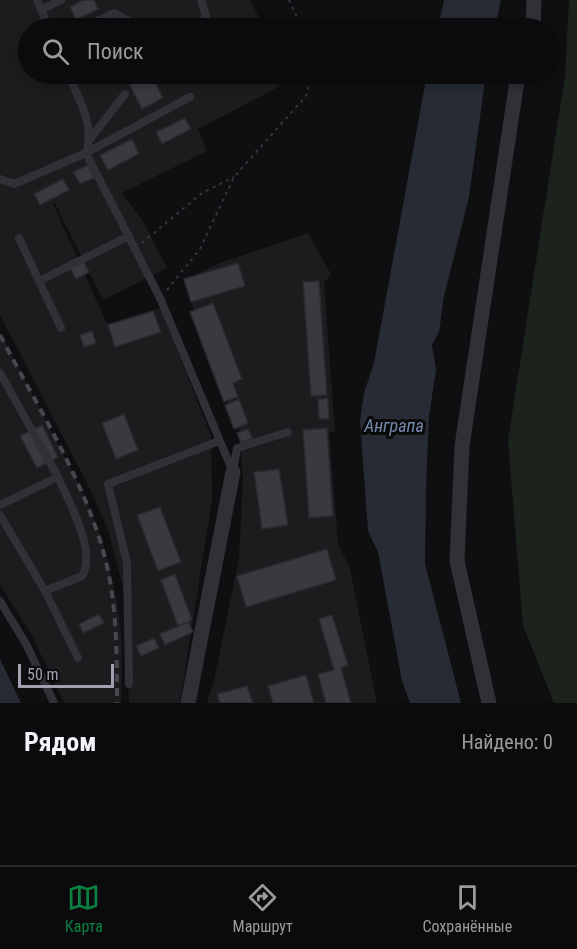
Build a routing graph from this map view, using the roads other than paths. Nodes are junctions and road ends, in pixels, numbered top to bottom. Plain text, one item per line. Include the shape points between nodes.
1 (36, 0) edge
2 (62, 0) edge
3 (201, 0) edge
4 (534, 0) edge
5 (41, 10) junction
6 (45, 18) edge
7 (103, 18) edge
8 (124, 18) edge
9 (205, 18) edge
10 (533, 18) edge
11 (73, 84) edge
12 (516, 84) edge
13 (125, 94) dead end
14 (190, 97) dead end
15 (90, 139) junction
16 (86, 153) junction
17 (0, 179) edge
18 (129, 236) junction
19 (19, 238) dead end
20 (39, 281) junction
21 (61, 328) dead end
22 (0, 373) edge
23 (288, 432) dead end
24 (219, 441) junction
25 (232, 472) junction
26 (58, 477) junction
27 (0, 505) edge
28 (0, 515) edge
29 (45, 591) junction
30 (0, 601) edge
31 (78, 658) dead end
32 (129, 684) dead end
33 (54, 703) edge
34 (188, 703) edge
35 (489, 703) edge

1 - 5 lane
2 - 5 lane
3 - 9 lane
4 - 10 street
5 - 6 lane
7 - 8 lane via 114,13
11 - 15 lane via 86,113
12 - 35 street via 462,446 457,561
13 - 15 lane
14 - 16 lane
15 - 16 lane
16 - 17 lane via 14,184
16 - 18 lane
18 - 20 lane
18 - 24 lane via 160,298
19 - 20 lane
20 - 21 lane
22 - 26 lane
23 - 25 lane via 237,448
24 - 25 lane
24 - 32 lane via 108,484 127,563
25 - 34 street
26 - 27 lane
26 - 29 lane via 88,560 82,576
28 - 29 lane
29 - 31 lane
30 - 33 lane

